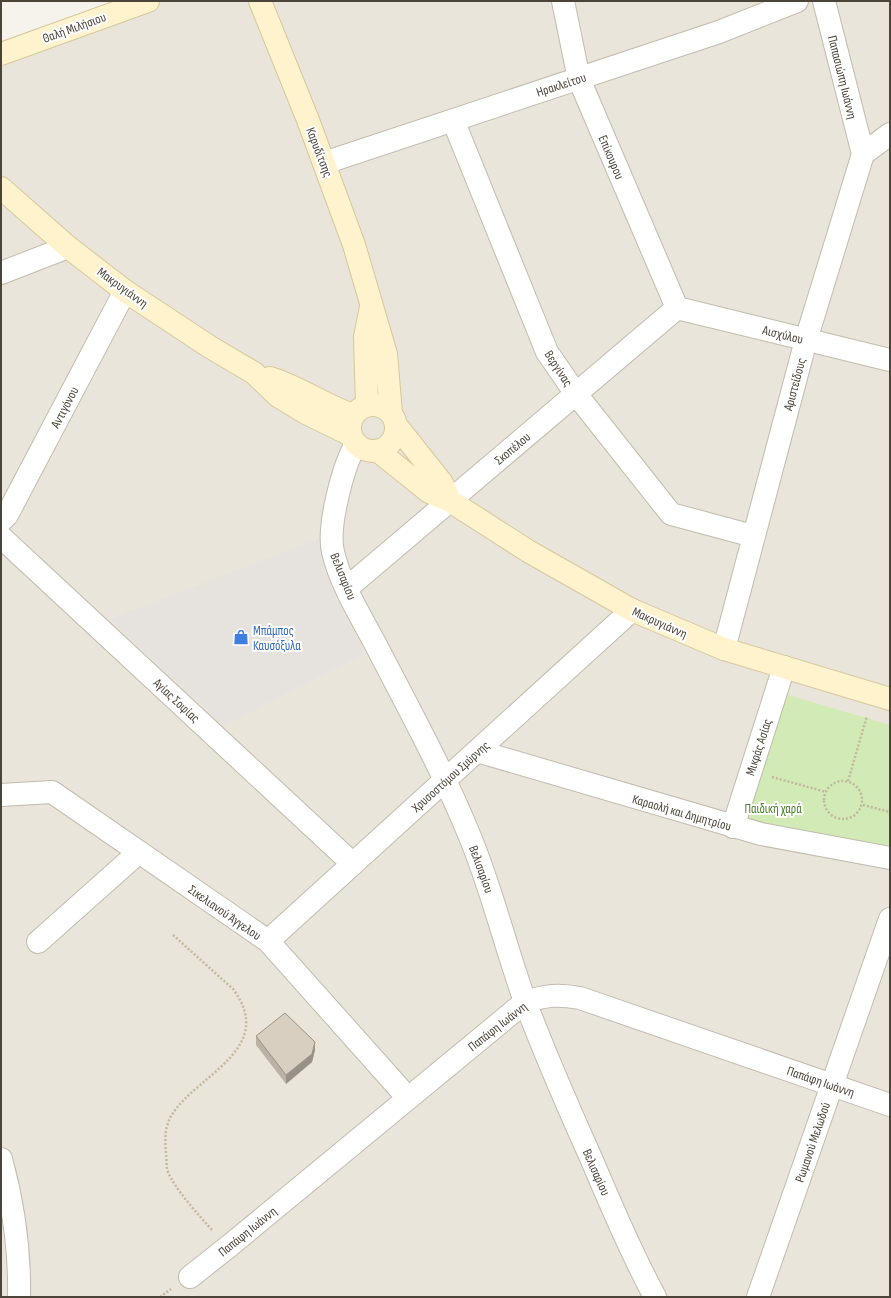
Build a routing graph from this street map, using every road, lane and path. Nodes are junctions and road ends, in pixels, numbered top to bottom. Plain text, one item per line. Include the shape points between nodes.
1 (148, 1) edge
2 (260, 1) edge
3 (563, 1) edge
4 (797, 1) edge
5 (824, 1) edge
6 (1, 54) edge
7 (579, 79) junction
8 (453, 120) junction
9 (890, 134) edge
10 (862, 154) junction
11 (324, 164) junction
12 (1, 188) edge
13 (68, 247) junction
14 (1, 273) edge
15 (125, 291) junction
16 (371, 307) junction
17 (677, 308) junction
18 (806, 340) junction
19 (890, 360) edge
20 (576, 394) junction
21 (394, 419) junction
22 (357, 425) junction
23 (378, 451) junction
24 (450, 501) junction
25 (1, 521) edge
26 (753, 536) junction
27 (1, 537) edge
28 (347, 588) junction
29 (632, 610) junction
30 (724, 649) junction
31 (784, 667) junction
32 (890, 699) edge
33 (866, 718) dead end
34 (477, 751) junction
35 (751, 771) junction
36 (445, 780) junction
37 (848, 781) junction
38 (826, 792) junction
39 (1, 795) edge
40 (862, 804) junction
41 (890, 812) edge
42 (733, 827) junction
43 (139, 852) junction
44 (890, 858) edge
45 (353, 864) junction
46 (890, 919) edge
47 (173, 935) dead end
48 (268, 941) junction
49 (38, 942) dead end
50 (525, 1002) junction
51 (832, 1085) junction
52 (408, 1098) junction
53 (890, 1105) edge
54 (1, 1159) edge
55 (228, 1247) junction
56 (190, 1277) dead end
57 (19, 1297) edge
58 (655, 1297) edge
59 (758, 1297) edge

1 - 6 street, Θαλή Μιλήσιου
2 - 11 street, Καρυδίτσης
3 - 7 street, Επίκουρου
4 - 7 street, Ηρακλείτου via 719,32
5 - 10 street, Παπασιώπη Ιωάννη
7 - 8 street, Ηρακλείτου
7 - 17 street, Επίκουρου
8 - 11 street, Ηρακλείτου
8 - 20 street, Βεργίνας via 547,352
9 - 10 street
10 - 18 street, Αριστείδους
11 - 16 street, Καρυδίτσης via 354,245
12 - 13 street, Μακρυγιάννη
13 - 14 street
13 - 15 street, Μακρυγιάννη
15 - 22 street, Μακρυγιάννη via 254,373 284,382 338,410
15 - 25 street, Αντιγόνου via 7,515
16 - 21 street, Καρυδίτσης via 386,354
16 - 22 street, Καρυδίτσης via 365,337
17 - 18 street, Αισχύλου
17 - 20 street, Σκοπέλου
18 - 19 street, Αισχύλου
18 - 26 street, Αριστείδους
20 - 24 street, Σκοπέλου
20 - 26 street, Βεργίνας via 671,514
21 - 22 street, Μακρυγιάννη via 385,408 376,404
21 - 23 street via 396,433 392,441
21 - 24 street, Μακρυγιάννη via 442,483
22 - 23 street, Μακρυγιάννη via 362,449
22 - 28 street, Βελισαρίου via 335,510 332,549
23 - 24 street, Μακρυγιάννη via 429,492
24 - 28 street, Σκοπέλου
24 - 29 street, Μακρυγιάννη via 528,551
26 - 30 street, Αριστείδους
27 - 45 street, Αγίας Σοφίας
28 - 36 street, Βελισαρίου
29 - 30 street, Μακρυγιάννη
29 - 34 street, Χρυσοστόμου Σμύρνης
30 - 31 street, Μακρυγιάννη
31 - 32 street, Μακρυγιάννη
31 - 35 street, Μικράς Ασίας
33 - 37 path
34 - 36 street, Χρυσοστόμου Σμύρνης
34 - 42 street, Καραολή και Δημητρίου
35 - 38 path
35 - 42 street, Μικράς Ασίας
36 - 45 street, Χρυσοστόμου Σμύρνης
36 - 50 street, Βελισαρίου via 485,874
37 - 38 path via 836,781
37 - 40 path via 861,790
38 - 40 path via 824,806 833,817 848,819 854,816
39 - 43 street, Σικελιανού Άγγελου via 52,792
40 - 41 path
42 - 44 street, Καραολή και Δημητρίου
43 - 48 street, Σικελιανού Άγγελου
43 - 49 street
45 - 48 street, Χρυσοστόμου Σμύρνης
46 - 51 street, Ρωμανού Μελωδού
47 - 55 path via 233,989 240,999 246,1022 244,1036 238,1049 173,1113 165,1132 168,1172 199,1216
48 - 52 street, Σικελιανού Άγγελου
50 - 51 street, Παπάφη Ιωάννη via 545,995 580,998
50 - 52 street, Παπάφη Ιωάννη
50 - 58 street, Βελισαρίου via 598,1176
51 - 53 street, Παπάφη Ιωάννη
51 - 59 street, Ρωμανού Μελωδού
52 - 55 street, Παπάφη Ιωάννη
54 - 57 street via 17,1240
55 - 56 street, Παπάφη Ιωάννη

